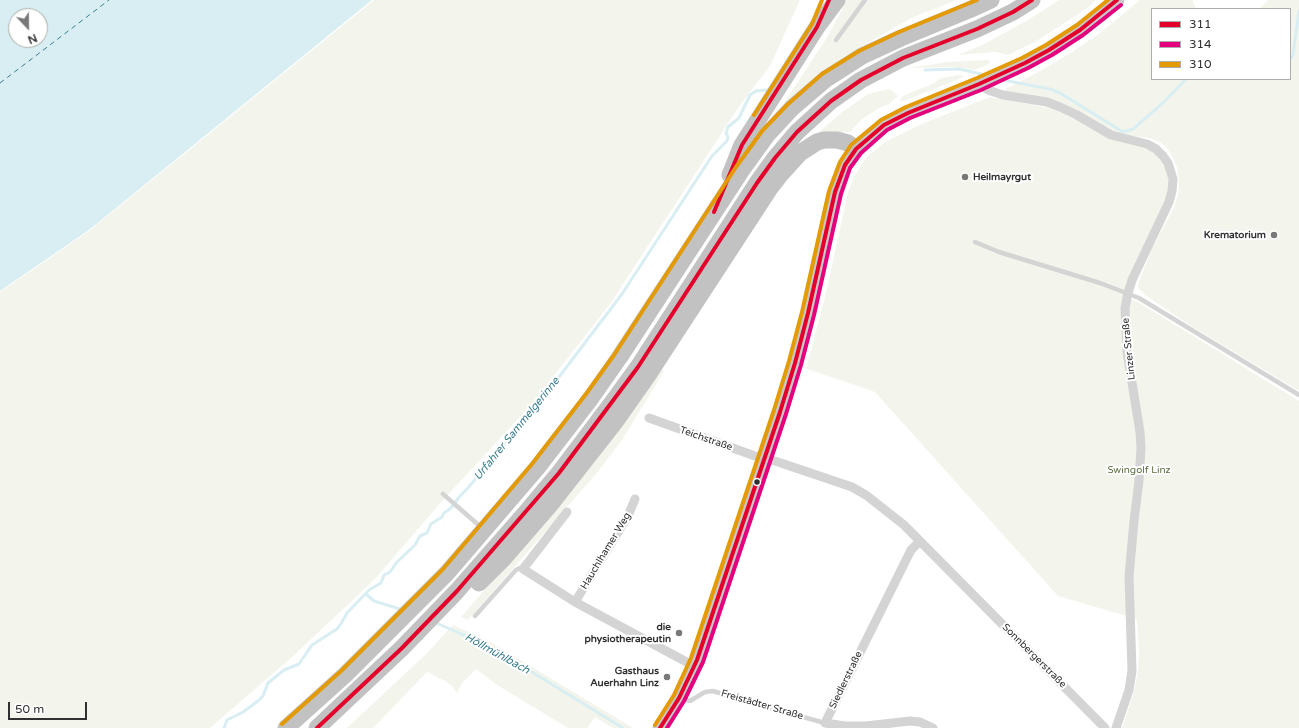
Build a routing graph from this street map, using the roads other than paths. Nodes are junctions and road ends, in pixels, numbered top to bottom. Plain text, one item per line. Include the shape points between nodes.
1 (829, 0) edge
2 (837, 0) edge
3 (865, 0) edge
4 (991, 0) edge
5 (1032, 0) edge
6 (1117, 0) edge
7 (817, 27) junction
8 (836, 40) dead end
9 (979, 84) junction
10 (856, 149) junction
11 (716, 208) junction
12 (975, 242) dead end
13 (1128, 293) junction
14 (1299, 395) edge
15 (649, 418) dead end
16 (764, 458) junction
17 (443, 494) dead end
18 (635, 499) dead end
19 (567, 512) dead end
20 (484, 531) junction
21 (920, 541) junction
22 (524, 569) junction
23 (575, 602) junction
24 (444, 610) junction
25 (475, 616) dead end
26 (694, 666) junction
27 (679, 698) junction
28 (825, 723) junction
29 (286, 728) edge
30 (317, 728) edge
31 (660, 728) edge
32 (933, 728) edge
33 (1105, 728) edge
34 (1116, 728) edge

1 - 7 highway
2 - 7 highway
3 - 8 lane
4 - 11 highway via 862,56 826,79 792,108 767,135
5 - 24 highway via 977,30 903,58 867,77 831,101 797,132 757,183 662,332 605,413
6 - 9 main road via 1049,50
7 - 11 highway via 742,145
9 - 10 main road via 894,120 874,132
9 - 13 street, Linzer Straße via 1003,95 1047,102 1060,107 1106,132 1147,144 1163,156 1171,169 1172,191 1166,211 1145,251
10 - 16 main road via 845,165 835,192 795,363
10 - 24 highway via 837,140 817,142 800,153 781,174 648,375 588,457 504,558 464,598
11 - 20 highway via 591,398
12 - 13 lane
13 - 14 lane
13 - 34 street, Linzer Straße via 1125,308 1126,333 1140,432 1141,466 1129,576 1132,671 1129,690
15 - 16 street, Teichstraße
16 - 21 street, Sonnbergerstraße via 859,490 904,525
16 - 26 main road
17 - 20 lane
18 - 23 street, Hauchlhamer Weg via 628,516
19 - 22 street
20 - 29 highway via 447,573 345,676
21 - 28 street, Siedlerstraße via 911,550
21 - 33 street, Sonnbergerstraße
22 - 23 street
22 - 25 lane via 516,570
23 - 26 street
24 - 30 highway
26 - 27 main road
27 - 28 lane, Freistädter Straße via 690,701 705,692 713,691
27 - 31 main road
28 - 32 street, Siedlerstraße via 866,726 910,721

